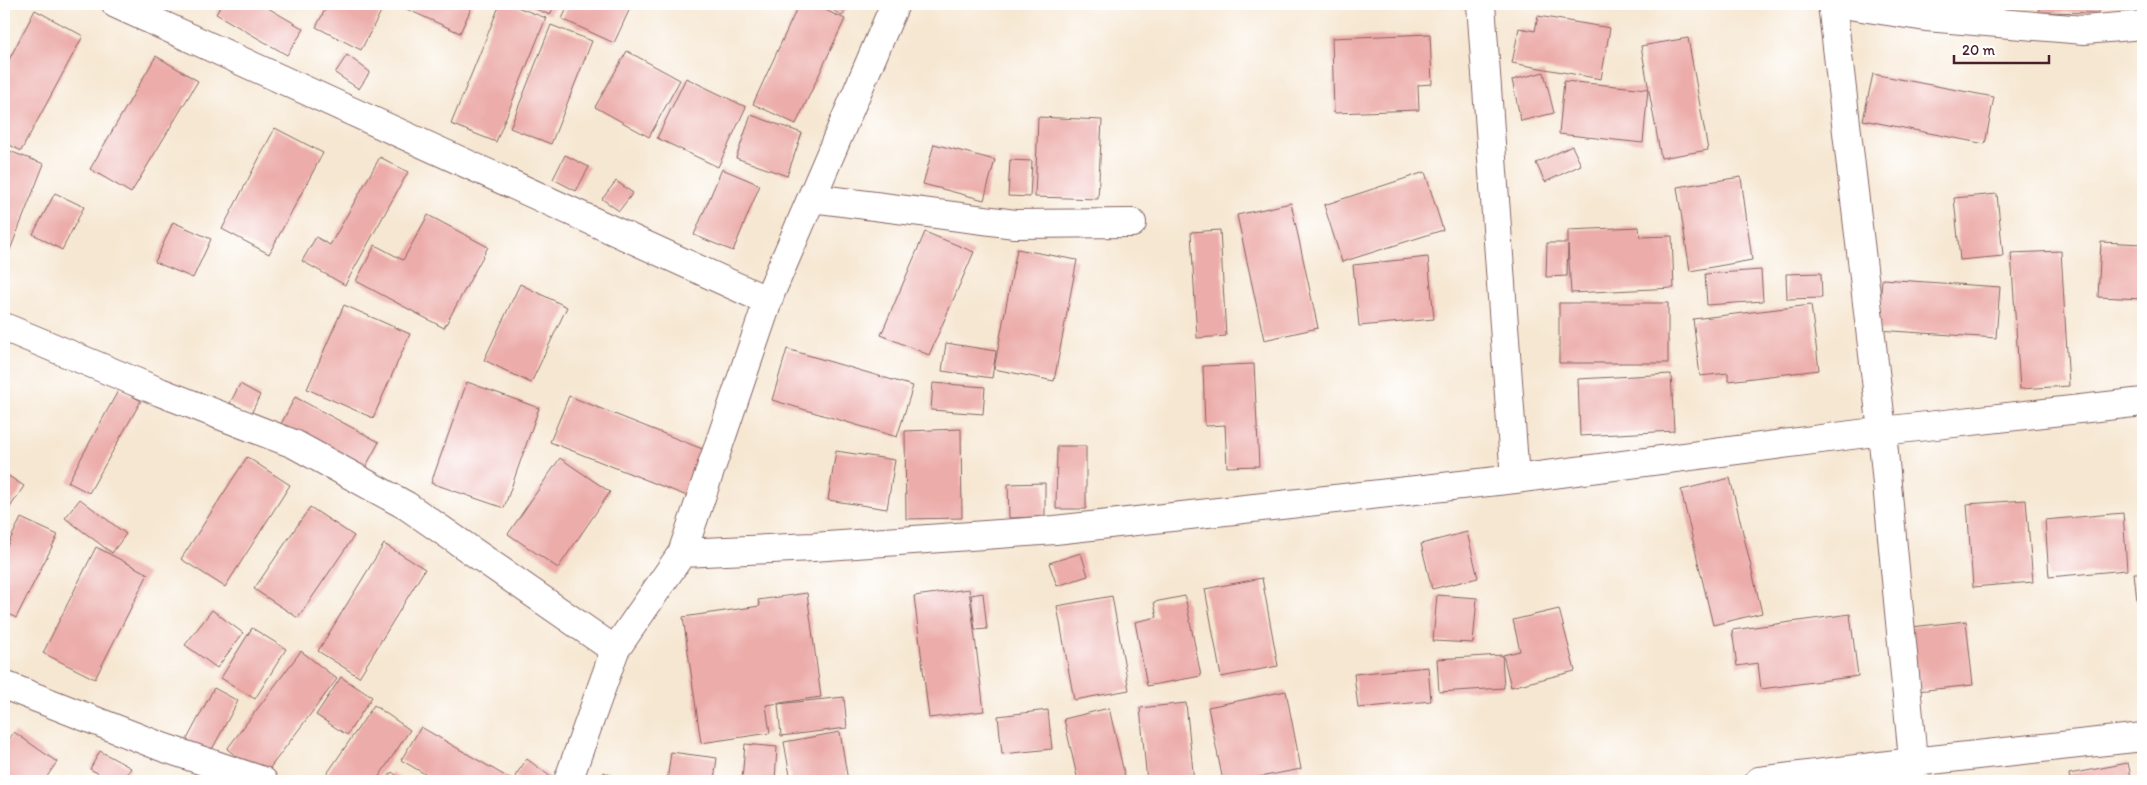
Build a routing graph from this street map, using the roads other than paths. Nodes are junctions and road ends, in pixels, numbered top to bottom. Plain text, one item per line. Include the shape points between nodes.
1 (116, 4) edge
2 (894, 4) edge
3 (1481, 4) edge
4 (1832, 4) edge
5 (1842, 4) edge
6 (2143, 25) edge
7 (812, 198) junction
8 (1132, 222) dead end
9 (768, 301) junction
10 (4, 327) edge
11 (2143, 402) edge
12 (1882, 430) junction
13 (1515, 479) junction
14 (682, 553) junction
15 (615, 650) junction
16 (4, 685) edge
17 (2143, 737) edge
18 (1914, 771) edge
19 (262, 781) edge
20 (568, 781) edge
21 (1759, 781) edge

1 - 9 street
2 - 7 street
3 - 13 street
4 - 12 street
5 - 6 street via 1926,17 2084,30
7 - 8 street via 1015,224
7 - 9 street
9 - 14 street
10 - 15 street via 294,444 407,506
11 - 12 street
12 - 13 street
12 - 18 street
13 - 14 street via 1056,530 813,548
14 - 15 street
15 - 20 street
16 - 19 street via 162,748
17 - 18 street
18 - 21 street

